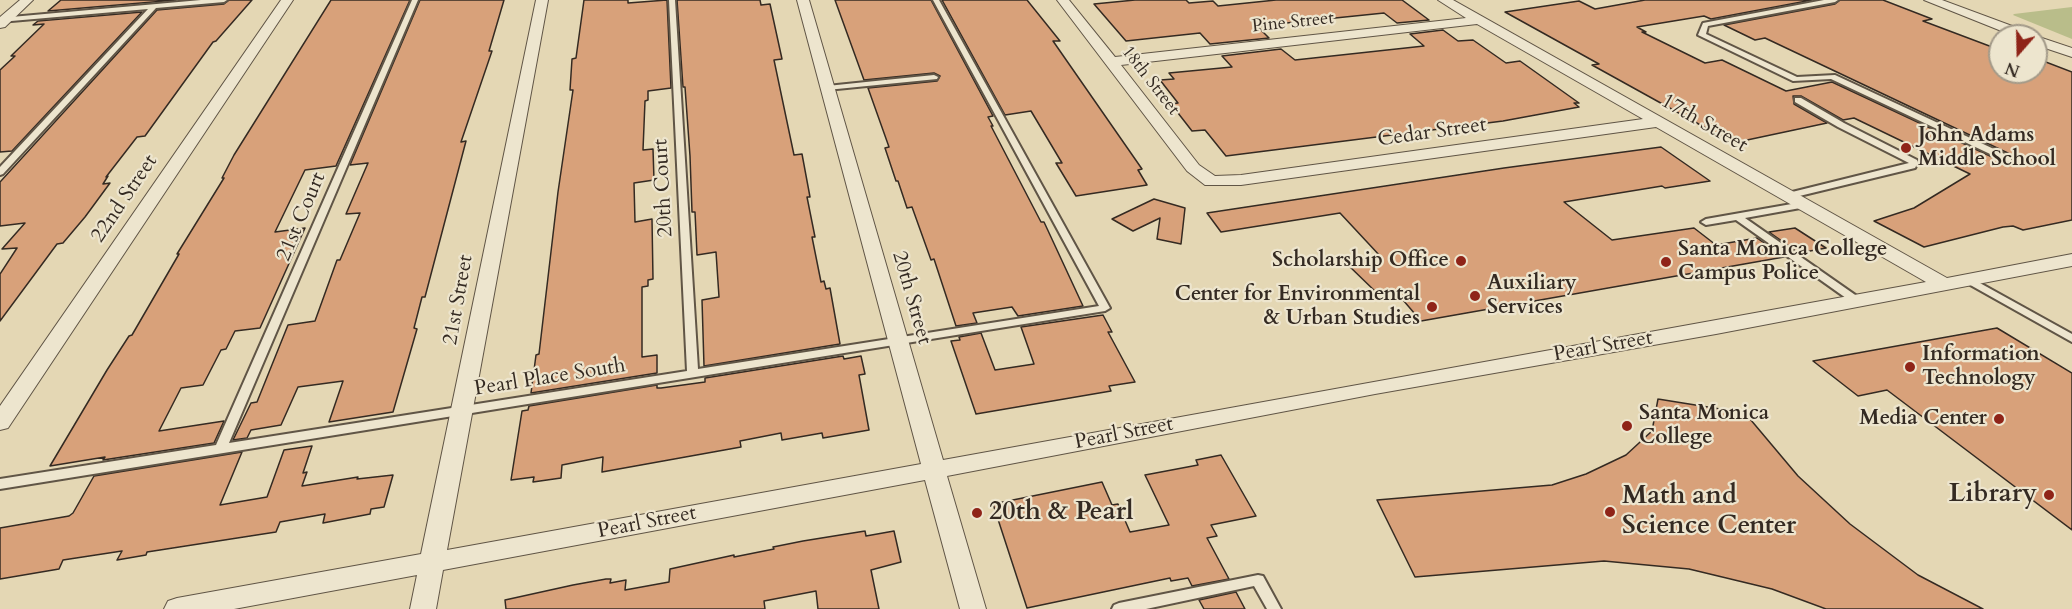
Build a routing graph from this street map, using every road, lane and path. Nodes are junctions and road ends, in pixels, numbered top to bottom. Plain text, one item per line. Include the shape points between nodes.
1 (27, 0) edge
2 (224, 0) edge
3 (287, 0) edge
4 (415, 0) edge
5 (542, 0) edge
6 (672, 0) edge
7 (803, 0) edge
8 (936, 0) edge
9 (1063, 0) edge
10 (1444, 0) edge
11 (1835, 0) edge
12 (1930, 0) edge
13 (154, 6) junction
14 (1480, 20) junction
15 (2, 21) edge
16 (1994, 24) edge
17 (2048, 44) edge
18 (2072, 53) edge
19 (1111, 62) junction
20 (934, 77) dead end
21 (827, 88) junction
22 (1798, 100) dead end
23 (1658, 122) junction
24 (2008, 159) dead end
25 (0, 172) edge
26 (1211, 181) joint
27 (1787, 196) junction
28 (1803, 205) junction
29 (1738, 217) junction
30 (1706, 222) dead end
31 (2072, 260) edge
32 (1969, 280) junction
33 (1943, 284) junction
34 (1857, 301) junction
35 (2072, 339) edge
36 (898, 341) junction
37 (693, 374) junction
38 (464, 412) junction
39 (0, 423) edge
40 (221, 448) junction
41 (934, 470) junction
42 (0, 484) edge
43 (432, 563) junction
44 (177, 609) edge
45 (423, 609) edge
46 (973, 609) edge
47 (1119, 609) edge
48 (1274, 609) edge

1 - 15 street
2 - 13 lane
3 - 39 street, 22nd Street
4 - 40 lane, 21st Court
5 - 38 street, 21st Street via 490,258
6 - 37 lane, 20th Court
7 - 21 street, 20th Street
8 - 36 lane, Pearl Place South via 1105,308
9 - 19 street, 18th Street
10 - 14 street, 17th Street
11 - 24 lane via 1705,24 1702,35 1796,79 1832,76
12 - 16 street
13 - 15 lane
13 - 25 lane
14 - 19 street, Pine Street
14 - 23 street, 17th Street
17 - 18 street
19 - 26 street, 18th Street via 1192,168
20 - 21 lane
21 - 36 street, 20th Street
22 - 27 lane via 1914,162 1912,166
23 - 26 street, Cedar Street
23 - 27 street, 17th Street
27 - 28 street, 17th Street
28 - 29 lane
28 - 33 street, 17th Street
29 - 30 lane
29 - 34 lane
31 - 32 street, Pearl Street
32 - 33 street, Pearl Street
32 - 35 lane
33 - 34 street, Pearl Street
34 - 41 street, Pearl Street
36 - 37 lane, Pearl Place South
36 - 41 street, 20th Street
37 - 38 lane, Pearl Place South
38 - 40 lane, Pearl Place South
38 - 43 street, 21st Street
40 - 42 lane, Pearl Place South
41 - 43 street, Pearl Street
41 - 46 street, 20th Street
43 - 44 street, Pearl Street
43 - 45 street, 21st Street
47 - 48 lane via 1258,580

